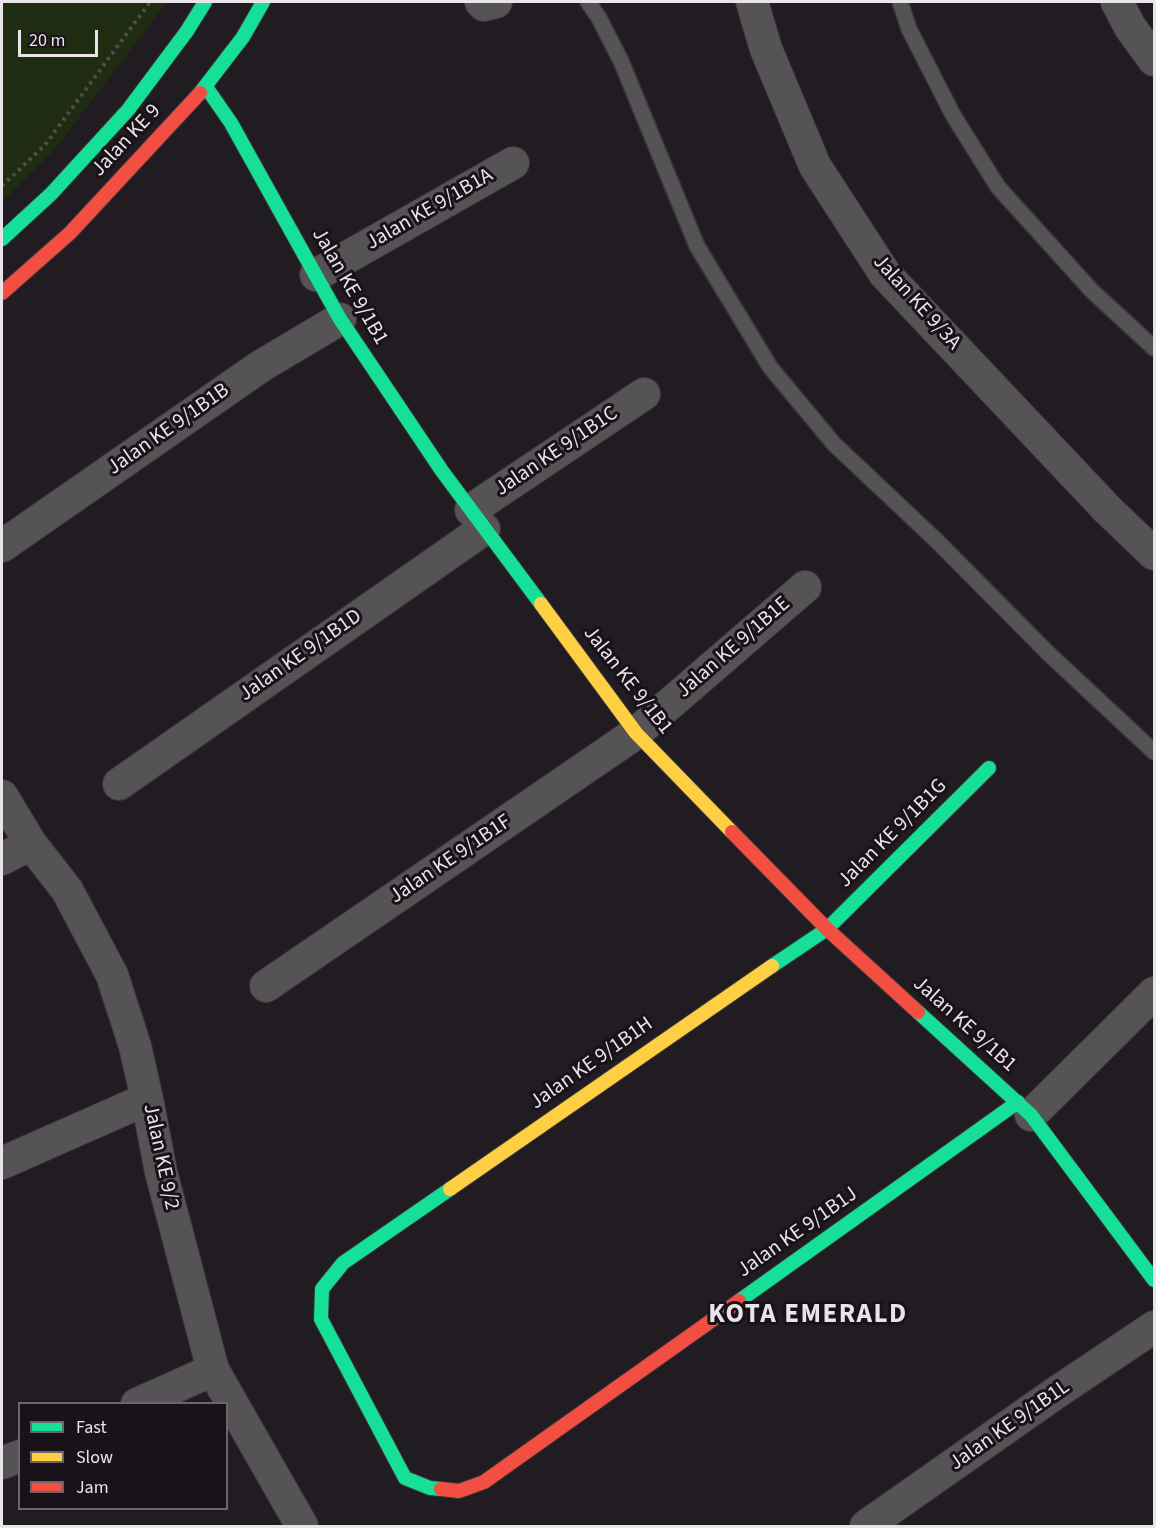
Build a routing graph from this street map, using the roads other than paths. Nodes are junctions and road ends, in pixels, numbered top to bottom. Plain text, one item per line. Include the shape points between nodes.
1 (205, 2) edge
2 (263, 2) edge
3 (481, 2) edge
4 (496, 2) edge
5 (588, 2) edge
6 (752, 2) edge
7 (900, 2) edge
8 (1116, 2) edge
9 (1155, 60) edge
10 (206, 87) junction
11 (513, 163) dead end
12 (2, 239) edge
13 (316, 275) junction
14 (2, 293) edge
15 (339, 319) junction
16 (1155, 348) edge
17 (644, 394) dead end
18 (477, 519) junction
19 (2, 546) edge
20 (1155, 554) edge
21 (805, 587) dead end
22 (636, 733) junction
23 (1155, 752) edge
24 (989, 768) dead end
25 (119, 784) dead end
26 (2, 796) edge
27 (31, 844) junction
28 (2, 859) edge
29 (827, 929) junction
30 (266, 986) dead end
31 (1155, 993) edge
32 (147, 1099) junction
33 (1025, 1108) junction
34 (2, 1163) edge
35 (1155, 1280) edge
36 (1155, 1327) edge
37 (213, 1370) junction
38 (141, 1402) edge
39 (18, 1457) edge
40 (2, 1464) edge
41 (484, 1482) joint
42 (302, 1527) edge
43 (866, 1527) edge

1 - 12 street, Jalan KE 9 via 128,110 51,194
2 - 10 street, Jalan KE 9
3 - 4 street
5 - 23 lane via 621,61 697,246 770,367 834,444
6 - 20 street, Jalan KE 9/3A via 766,49 815,166 885,274 1108,510
7 - 16 lane via 909,29 953,115 998,187 1092,291
8 - 9 street
10 - 13 street, Jalan KE 9/1B1 via 231,123
10 - 14 street, Jalan KE 9 via 70,233
11 - 13 street, Jalan KE 9/1B1A
13 - 15 street, Jalan KE 9/1B1
15 - 18 street, Jalan KE 9/1B1
15 - 19 street, Jalan KE 9/1B1B via 261,366
17 - 18 street, Jalan KE 9/1B1C
18 - 22 street, Jalan KE 9/1B1
18 - 25 street, Jalan KE 9/1B1D
21 - 22 street, Jalan KE 9/1B1E
22 - 29 street, Jalan KE 9/1B1
22 - 30 street, Jalan KE 9/1B1F
24 - 29 street, Jalan KE 9/1B1G
26 - 27 street, Jalan KE 9/2
27 - 28 street
27 - 32 street, Jalan KE 9/2 via 67,890 112,975
29 - 33 street, Jalan KE 9/1B1
29 - 41 street, Jalan KE 9/1B1H via 343,1263 322,1289 321,1319 405,1478 430,1488 459,1491
31 - 33 street
32 - 34 street
32 - 37 street, Jalan KE 9/2 via 161,1172
33 - 35 street, Jalan KE 9/1B1
33 - 41 street, Jalan KE 9/1B1J
36 - 43 street, Jalan KE 9/1B1L
37 - 38 street
37 - 42 street, Jalan KE 9/2
39 - 40 street

